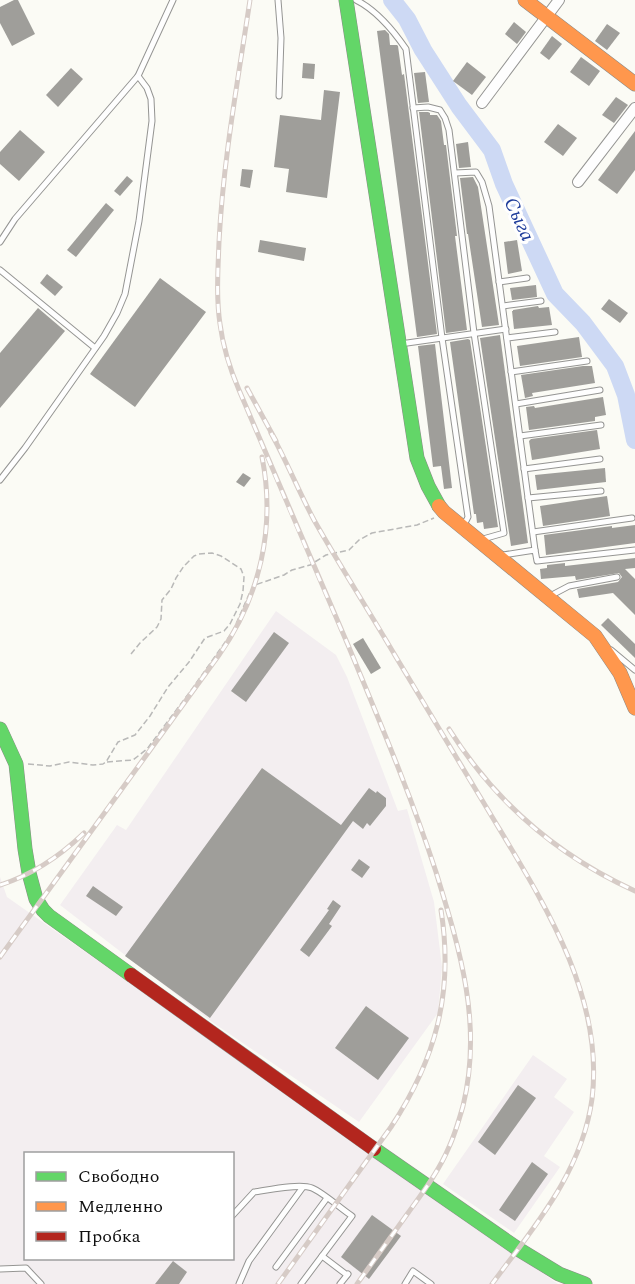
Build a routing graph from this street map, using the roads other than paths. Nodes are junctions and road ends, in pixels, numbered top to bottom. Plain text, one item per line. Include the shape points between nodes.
1 (173, 0) edge
2 (278, 0) edge
3 (346, 0) edge
4 (356, 0) edge
5 (525, 0) edge
6 (559, 0) edge
7 (547, 16) junction
8 (138, 76) junction
9 (635, 84) edge
10 (279, 96) dead end
11 (482, 103) dead end
12 (413, 108) junction
13 (635, 108) edge
14 (455, 173) junction
15 (578, 182) dead end
16 (0, 242) edge
17 (0, 270) edge
18 (527, 278) dead end
19 (500, 282) junction
20 (541, 301) dead end
21 (503, 306) junction
22 (506, 329) junction
23 (555, 332) dead end
24 (474, 333) junction
25 (442, 338) junction
26 (507, 338) junction
27 (400, 344) junction
28 (95, 348) junction
29 (587, 361) dead end
30 (511, 372) junction
31 (600, 390) dead end
32 (516, 404) junction
33 (601, 425) dead end
34 (520, 436) junction
35 (600, 459) dead end
36 (524, 469) junction
37 (0, 480) edge
38 (601, 491) dead end
39 (528, 498) junction
40 (632, 518) dead end
41 (463, 527) junction
42 (533, 532) junction
43 (479, 540) junction
44 (535, 550) junction
45 (635, 550) edge
46 (498, 556) junction
47 (617, 577) dead end
48 (548, 597) junction
49 (596, 636) junction
50 (635, 670) edge
51 (635, 708) edge
52 (0, 729) edge
53 (303, 1187) junction
54 (327, 1198) junction
55 (234, 1214) edge
56 (322, 1256) junction
57 (276, 1267) dead end
58 (0, 1269) edge
59 (41, 1284) edge
60 (239, 1284) edge
61 (301, 1284) edge
62 (340, 1284) edge
63 (405, 1284) edge
64 (430, 1284) edge
65 (585, 1284) edge

1 - 8 lane
2 - 10 lane
3 - 27 street
4 - 12 lane via 385,23 406,49
5 - 7 street
6 - 7 street
7 - 9 street
7 - 11 street
8 - 16 lane
8 - 28 lane via 151,99 152,121 140,211 125,294
12 - 14 lane via 440,110 449,130
12 - 25 lane
13 - 15 street
14 - 19 lane via 476,172 482,182
14 - 24 lane
17 - 28 lane
18 - 19 lane
19 - 21 lane
20 - 21 lane
21 - 22 lane
22 - 24 lane
22 - 26 lane
23 - 26 lane
24 - 25 lane
24 - 43 lane via 504,533
25 - 27 lane
25 - 41 lane via 468,517
26 - 30 lane
27 - 41 street via 421,474 444,512
28 - 37 lane
29 - 30 lane
30 - 32 lane
31 - 32 lane
32 - 34 lane
33 - 34 lane
34 - 36 lane
35 - 36 lane
36 - 39 lane
38 - 39 lane
39 - 42 lane
40 - 42 lane
41 - 43 street
42 - 44 lane
43 - 46 street
44 - 45 lane via 537,561
44 - 46 lane
46 - 48 street
47 - 48 lane via 569,586
48 - 49 street
49 - 50 lane
49 - 51 street via 620,673
52 - 65 street via 16,764 31,883 38,904 49,916 436,1193 518,1249 559,1274
53 - 54 lane
53 - 55 lane via 254,1192
53 - 60 lane via 249,1261
54 - 56 lane via 352,1216
54 - 57 lane
56 - 61 lane
56 - 62 lane via 348,1274
58 - 59 lane via 26,1268
63 - 64 lane via 413,1271

